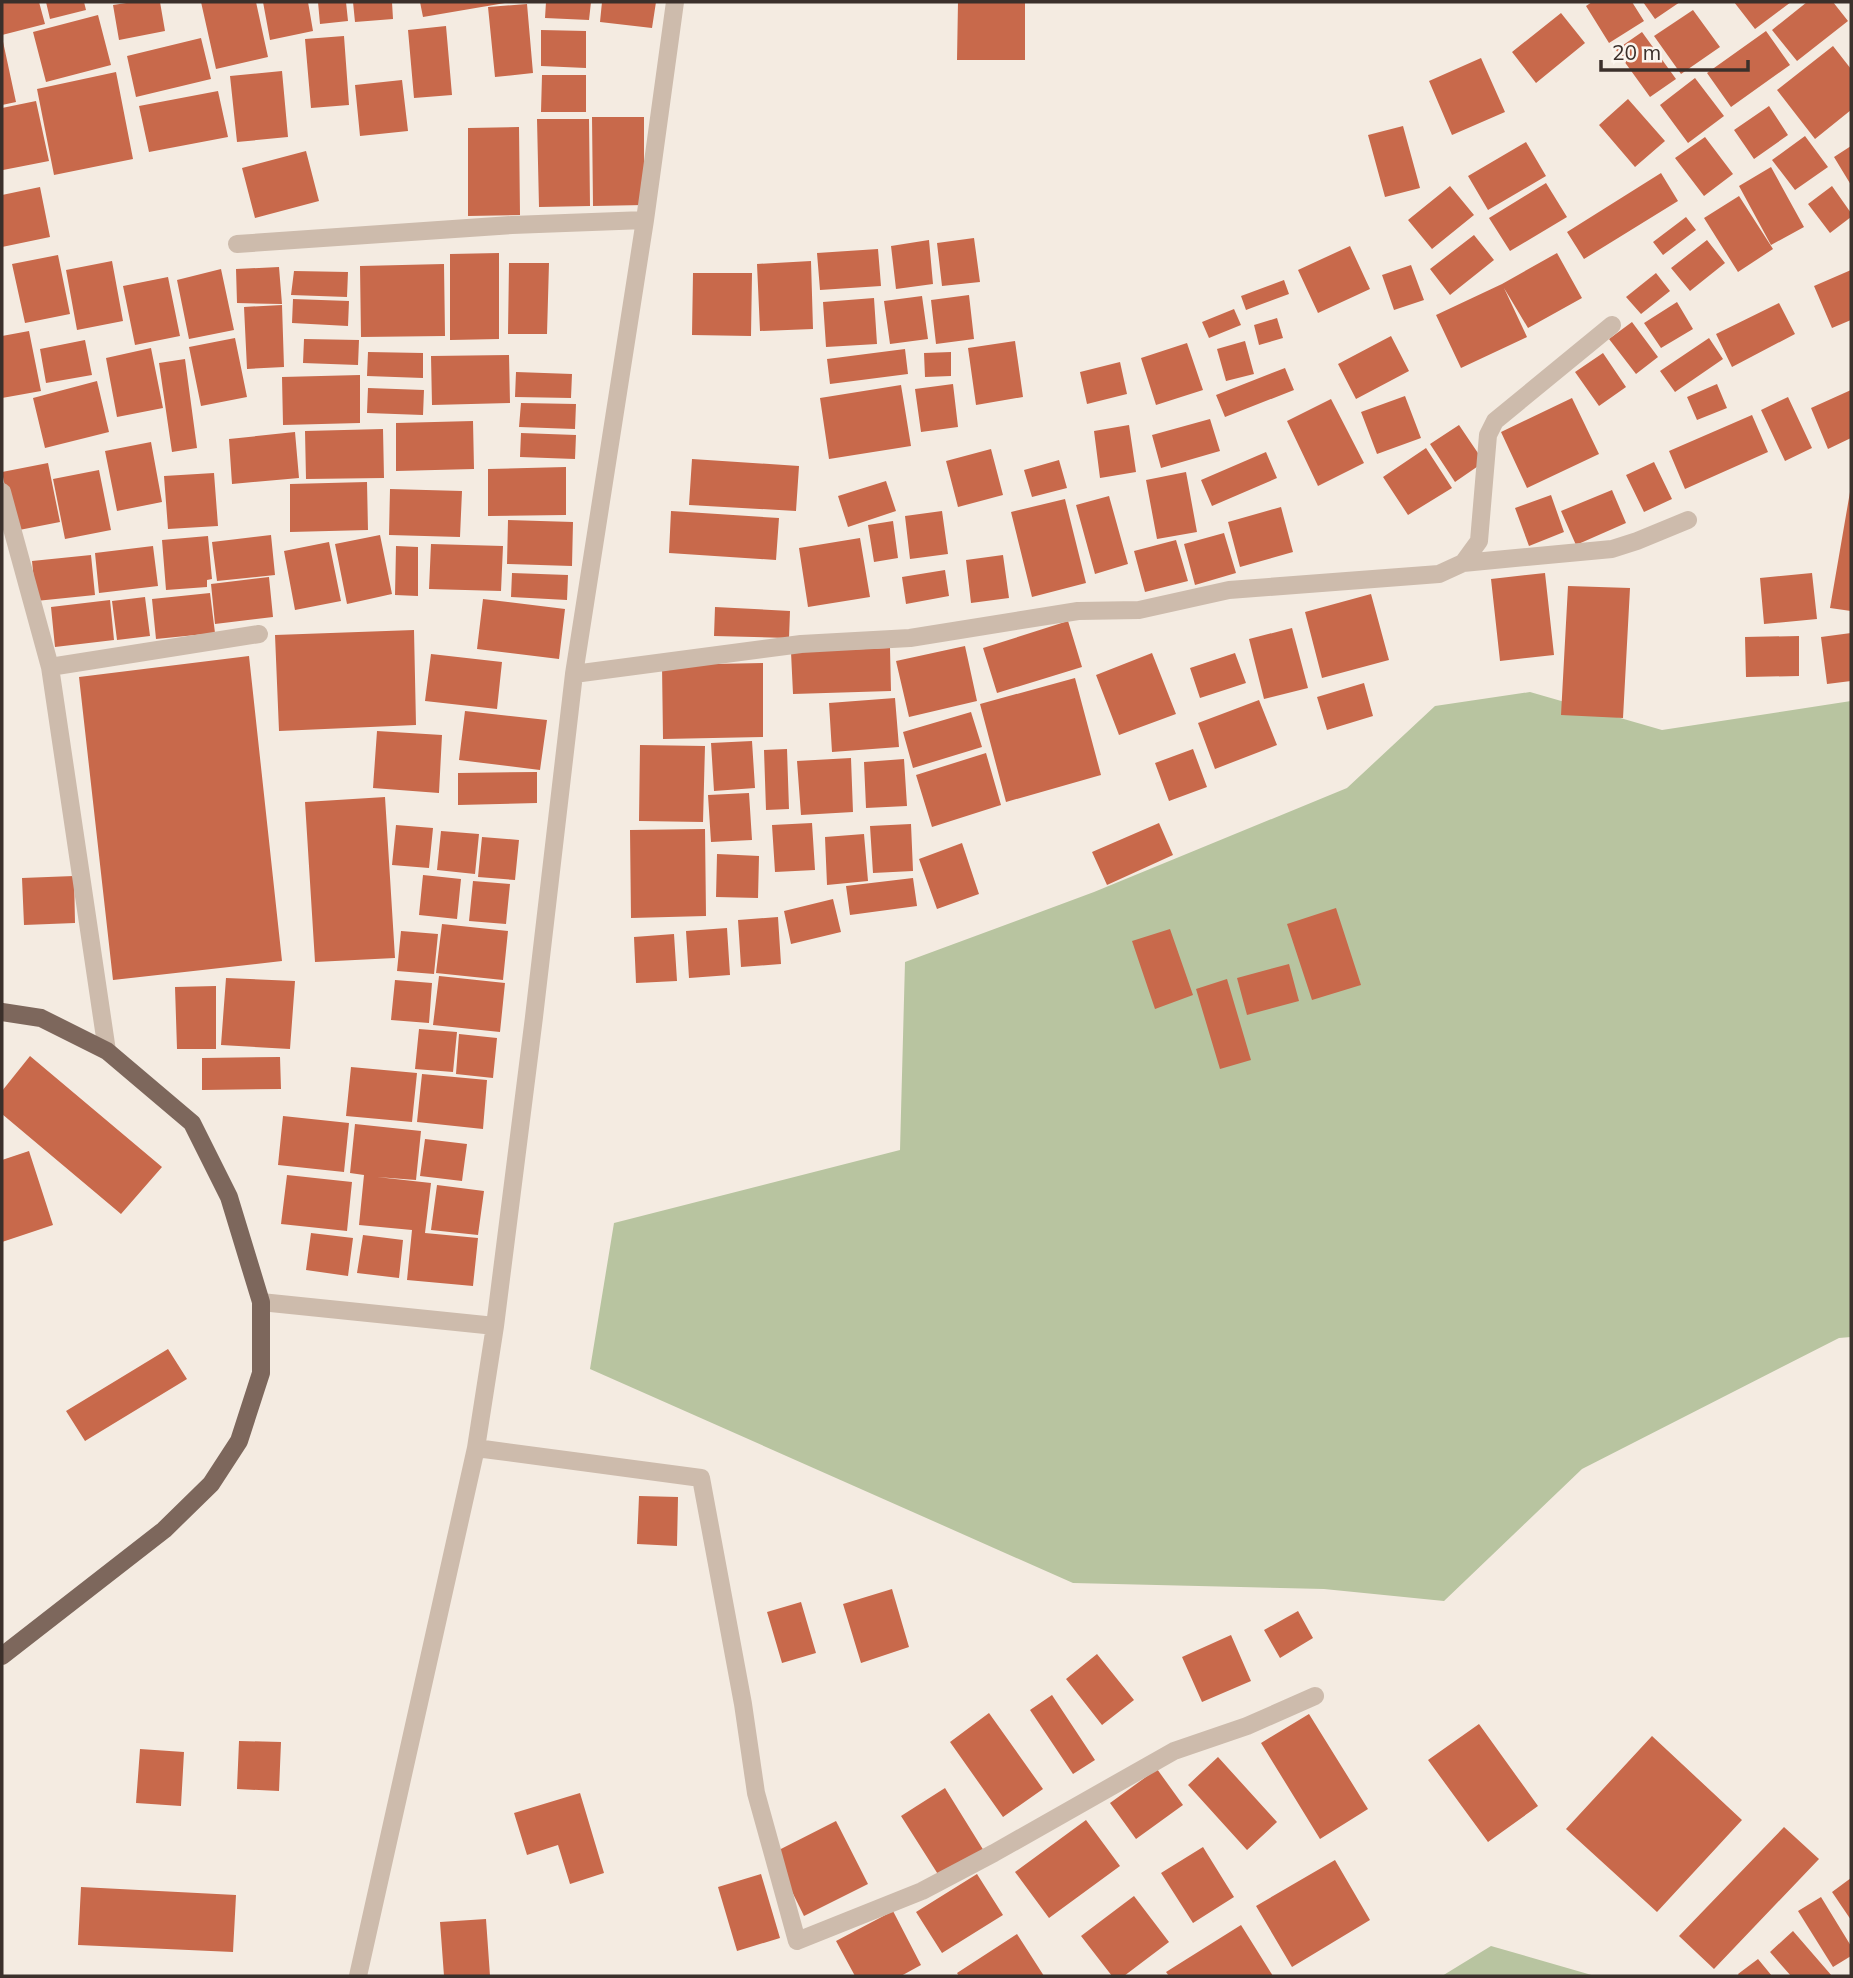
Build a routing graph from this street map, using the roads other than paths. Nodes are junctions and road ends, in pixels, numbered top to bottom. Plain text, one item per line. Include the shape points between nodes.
1 (675, 2) edge
2 (645, 220) junction
3 (237, 244) dead end
4 (1612, 325) dead end
5 (2, 492) edge
6 (1688, 520) dead end
7 (1463, 562) junction
8 (259, 634) dead end
9 (50, 667) junction
10 (574, 674) junction
11 (2, 1012) edge
12 (107, 1051) junction
13 (261, 1302) junction
14 (495, 1326) junction
15 (475, 1448) junction
16 (2, 1656) edge
17 (1315, 1696) dead end
18 (358, 1976) edge

1 - 2 street
2 - 3 street
2 - 10 street
4 - 7 street via 1495,421 1488,435 1479,541
5 - 9 street
6 - 7 street via 1612,549
7 - 10 street via 1439,574 1229,590 1139,610 1078,611 910,638 801,644
8 - 9 street
9 - 12 street
10 - 14 street
11 - 12 main road via 41,1018
12 - 13 main road via 192,1123 229,1197
13 - 14 street
13 - 16 main road via 261,1373 239,1441 211,1484 164,1530
14 - 15 street
15 - 17 street via 701,1478 756,1793 797,1941 922,1891 1174,1751
15 - 18 street

